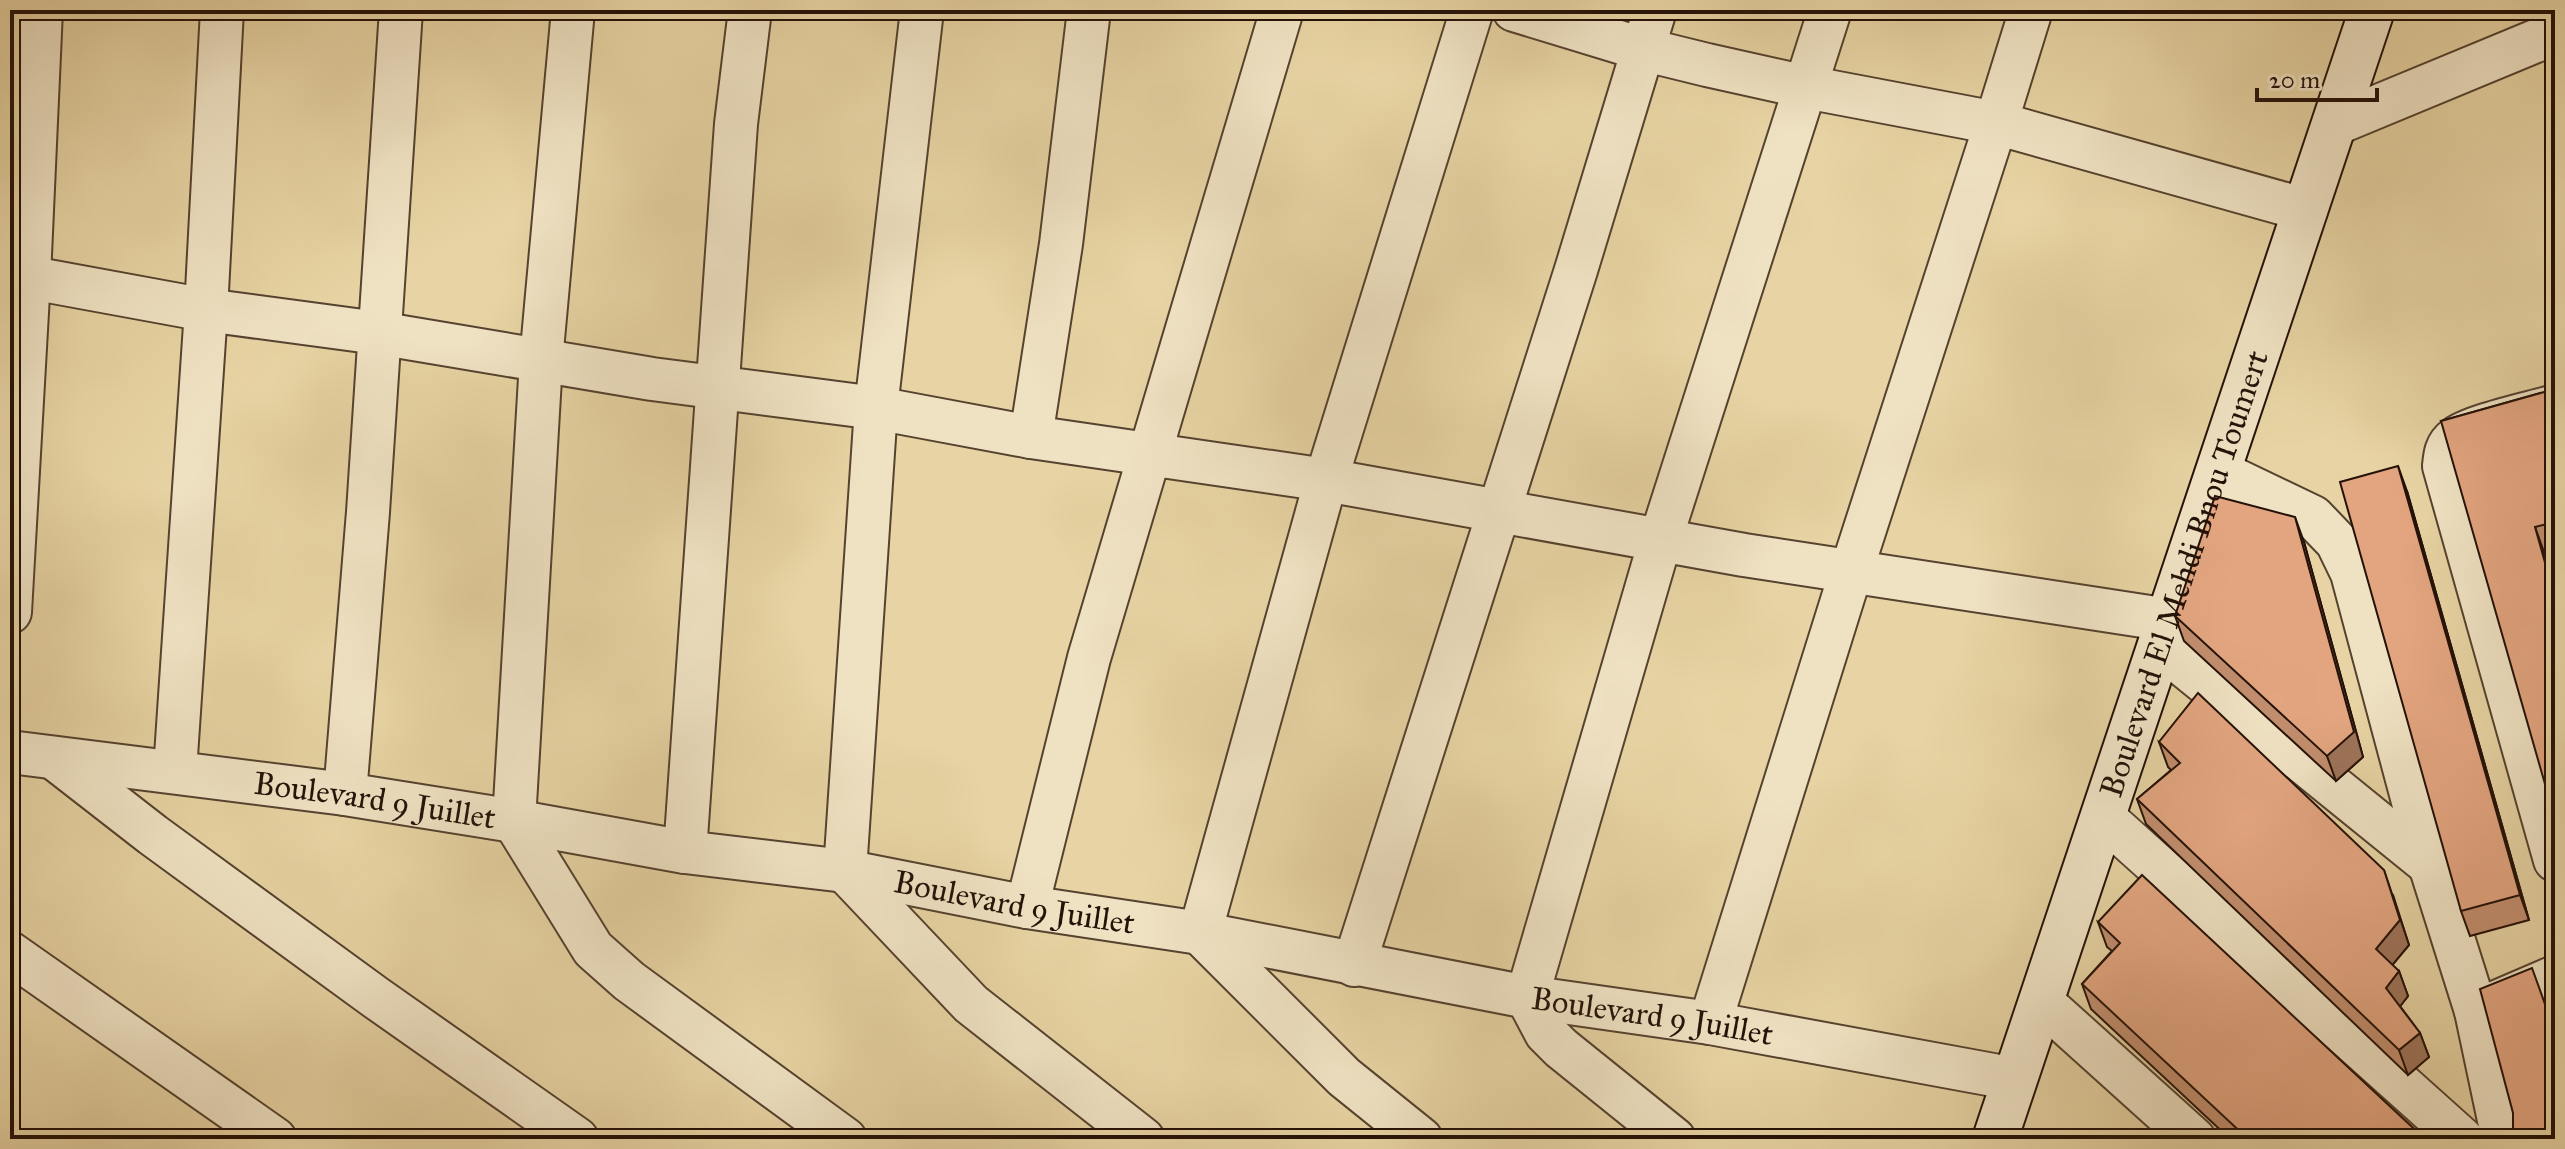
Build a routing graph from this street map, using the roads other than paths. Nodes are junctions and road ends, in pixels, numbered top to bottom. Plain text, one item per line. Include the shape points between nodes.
1 (41, 10) edge
2 (222, 10) edge
3 (401, 10) edge
4 (573, 10) edge
5 (750, 10) edge
6 (922, 10) edge
7 (1089, 10) edge
8 (1282, 10) edge
9 (1472, 10) edge
10 (1514, 10) edge
11 (1655, 10) edge
12 (1830, 10) edge
13 (2031, 10) edge
14 (2372, 10) edge
15 (2555, 33) edge
16 (1642, 49) junction
17 (1806, 87) junction
18 (1996, 123) junction
19 (2335, 124) junction
20 (2306, 210) junction
21 (20, 276) edge
22 (206, 310) junction
23 (378, 333) junction
24 (541, 361) junction
25 (718, 386) junction
26 (2555, 406) edge
27 (876, 408) junction
28 (1031, 437) junction
29 (1151, 452) junction
30 (2219, 472) junction
31 (1326, 480) junction
32 (1499, 510) junction
33 (1661, 538) junction
34 (1851, 572) junction
35 (10, 612) edge
36 (2165, 633) junction
37 (10, 752) edge
38 (53, 757) junction
39 (175, 771) junction
40 (345, 794) junction
41 (2103, 817) junction
42 (514, 821) junction
43 (685, 852) junction
44 (2555, 860) edge
45 (2430, 865) junction
46 (845, 871) junction
47 (1027, 907) junction
48 (1200, 933) junction
49 (10, 953) edge
50 (1354, 965) junction
51 (2555, 977) edge
52 (1527, 997) junction
53 (2042, 1002) junction
54 (2476, 1011) junction
55 (1710, 1023) junction
56 (2015, 1079) junction
57 (275, 1139) edge
58 (577, 1139) edge
59 (845, 1139) edge
60 (1143, 1139) edge
61 (1421, 1139) edge
62 (1674, 1139) edge
63 (1995, 1139) edge
64 (2194, 1139) edge
65 (2462, 1139) edge
66 (2503, 1139) edge

1 - 21 street
2 - 22 street
3 - 23 street
4 - 24 street
5 - 25 street via 736,124
6 - 27 street
7 - 28 street
8 - 29 street
9 - 31 street
10 - 16 street
11 - 16 street
12 - 17 street
13 - 18 street
14 - 19 main road, Boulevard El Mehdi Bnou Toumert
15 - 19 street
16 - 17 street
16 - 32 street
17 - 18 street
17 - 33 street
18 - 20 street
18 - 34 street
19 - 20 main road, Boulevard El Mehdi Bnou Toumert
20 - 30 main road, Boulevard El Mehdi Bnou Toumert
21 - 22 street
21 - 35 street
22 - 23 street
22 - 39 street
23 - 24 street
23 - 40 street
24 - 25 street
24 - 42 street
25 - 27 street
25 - 43 street
26 - 44 street via 2454,438 2444,466
27 - 28 street
27 - 46 street
28 - 29 street
29 - 31 street
29 - 47 street via 1089,658
30 - 36 main road, Boulevard El Mehdi Bnou Toumert
30 - 45 street via 2313,517 2337,542 2352,573
31 - 32 street
31 - 48 street
32 - 33 street
32 - 50 street
33 - 34 street
33 - 52 street
34 - 36 street
34 - 55 street
36 - 41 main road, Boulevard El Mehdi Bnou Toumert
36 - 45 street
37 - 38 street, Boulevard 9 Juillet
38 - 39 street, Boulevard 9 Juillet
38 - 58 street via 387,1006
39 - 40 street, Boulevard 9 Juillet
40 - 42 street, Boulevard 9 Juillet
41 - 53 main road, Boulevard El Mehdi Bnou Toumert
41 - 65 street
42 - 43 street, Boulevard 9 Juillet
42 - 59 street via 593,949
43 - 46 street, Boulevard 9 Juillet
45 - 54 street
46 - 47 street, Boulevard 9 Juillet
46 - 60 street via 971,1004
47 - 48 street, Boulevard 9 Juillet
48 - 50 street, Boulevard 9 Juillet
48 - 61 street via 1344,1077
49 - 57 street
50 - 52 street, Boulevard 9 Juillet
51 - 54 street
52 - 55 street, Boulevard 9 Juillet
52 - 62 street via 1546,1033 1561,1048
53 - 56 main road, Boulevard El Mehdi Bnou Toumert
53 - 64 street
54 - 66 street
55 - 56 street, Boulevard 9 Juillet
56 - 63 main road, Boulevard El Mehdi Bnou Toumert

